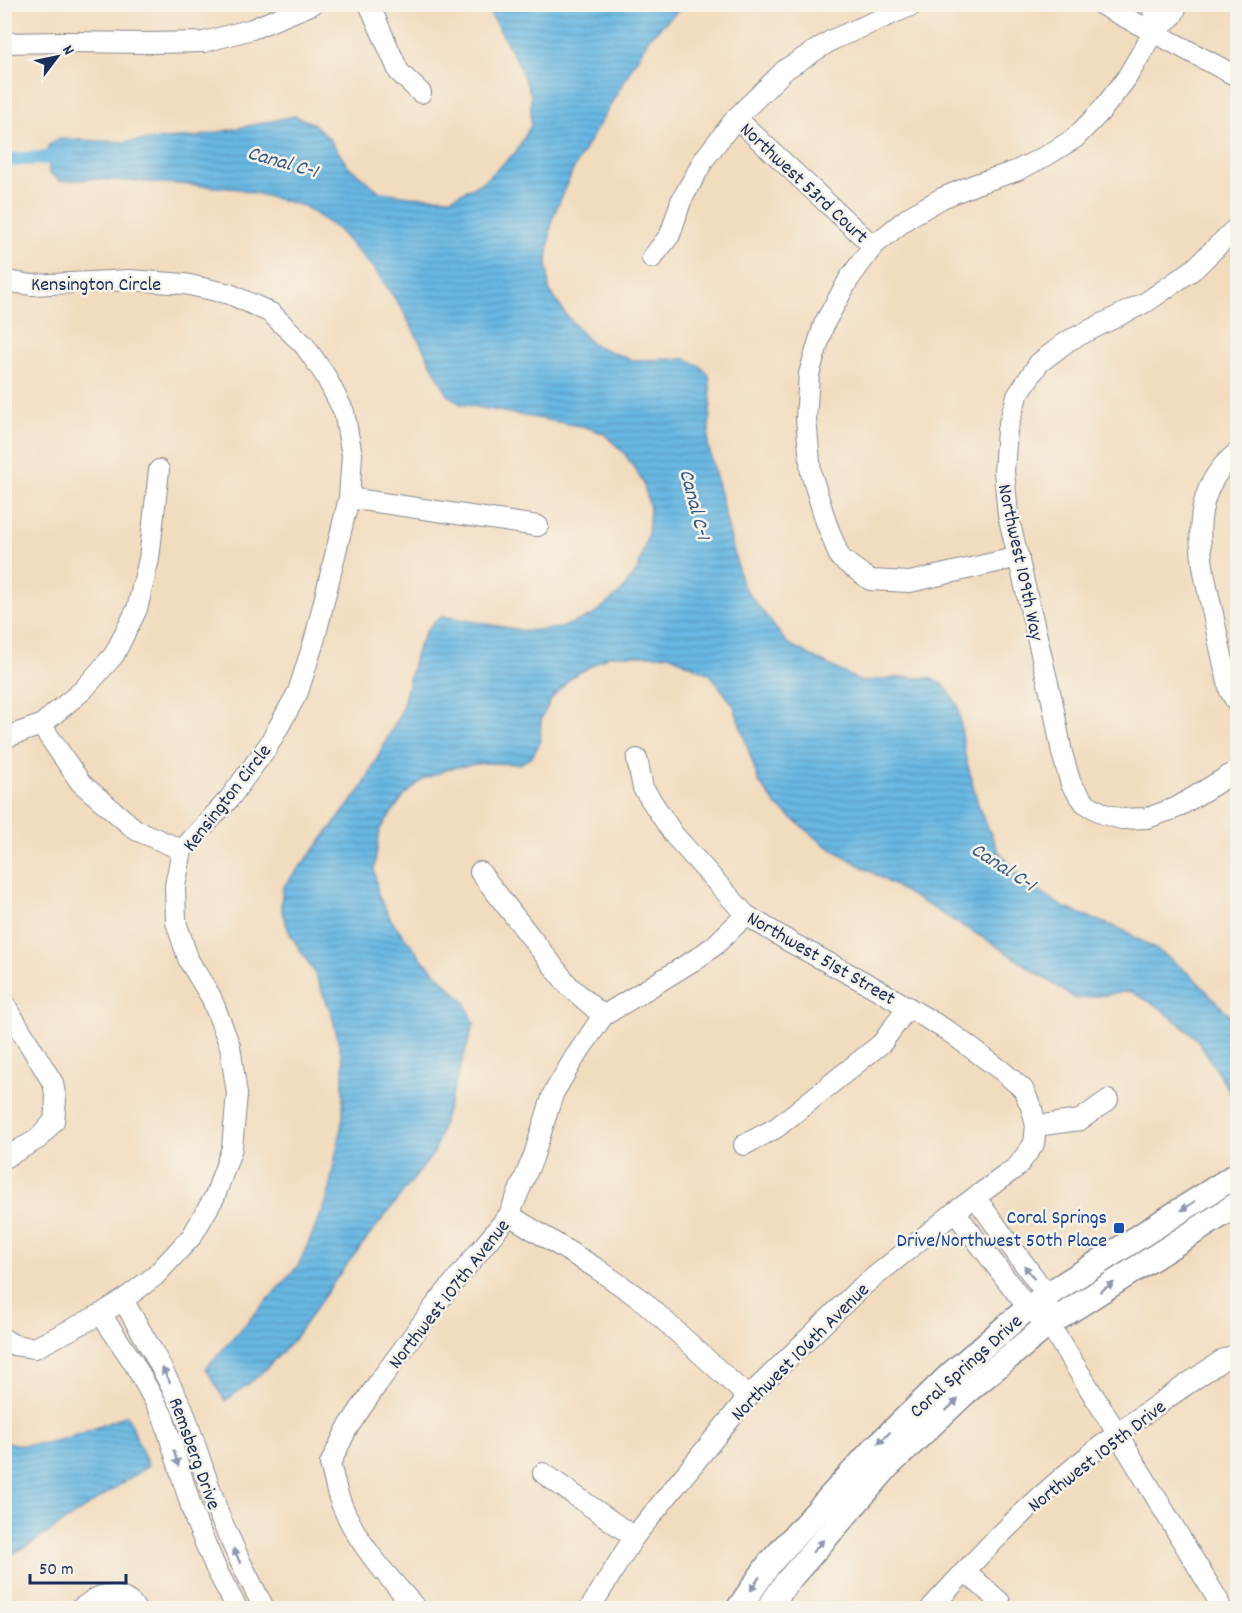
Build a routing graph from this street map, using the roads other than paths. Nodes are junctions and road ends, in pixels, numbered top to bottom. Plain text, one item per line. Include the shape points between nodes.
1 (313, 4) edge
2 (369, 4) edge
3 (915, 4) edge
4 (1100, 4) edge
5 (1154, 4) edge
6 (1178, 4) edge
7 (1153, 33) junction
8 (4, 43) edge
9 (1238, 77) edge
10 (421, 93) dead end
11 (736, 118) junction
12 (1238, 226) edge
13 (873, 246) junction
14 (652, 258) dead end
15 (4, 281) edge
16 (1238, 452) edge
17 (159, 470) dead end
18 (349, 498) junction
19 (538, 526) dead end
20 (1019, 557) junction
21 (1238, 705) edge
22 (41, 725) junction
23 (4, 738) edge
24 (637, 759) dead end
25 (1238, 770) edge
26 (182, 850) junction
27 (480, 872) dead end
28 (746, 915) junction
29 (4, 1003) edge
30 (908, 1007) junction
31 (603, 1016) junction
32 (1108, 1100) dead end
33 (1036, 1126) junction
34 (744, 1145) dead end
35 (4, 1158) edge
36 (1238, 1174) edge
37 (975, 1197) junction
38 (1238, 1204) edge
39 (955, 1212) junction
40 (509, 1215) junction
41 (123, 1300) junction
42 (1037, 1302) junction
43 (101, 1314) junction
44 (1049, 1324) junction
45 (4, 1339) edge
46 (1238, 1354) edge
47 (748, 1397) junction
48 (1117, 1433) junction
49 (543, 1473) dead end
50 (634, 1537) junction
51 (965, 1571) junction
52 (1000, 1602) dead end
53 (81, 1608) edge
54 (135, 1608) edge
55 (237, 1608) edge
56 (264, 1608) edge
57 (416, 1608) edge
58 (590, 1608) edge
59 (739, 1608) edge
60 (769, 1608) edge
61 (931, 1608) edge
62 (1221, 1608) edge

1 - 8 street via 252,29 204,42
2 - 10 street via 399,72
3 - 11 street via 832,40 786,69
4 - 7 street
5 - 7 street
6 - 7 street via 1173,15
7 - 9 street
7 - 13 street via 1102,110 1075,138 1016,171 942,198 909,216
11 - 13 street, Northwest 53rd Court
11 - 14 street via 705,158 681,201 670,235
12 - 20 street, Northwest 109th Way via 1194,269 1148,301 1068,341 1039,363 1017,396 1007,430 1004,471 1008,515
13 - 20 street via 824,324 809,374 806,419 811,473 840,558 870,580 910,582
15 - 18 street, Kensington Circle via 32,285 130,280 185,284 230,294 271,313 304,345 344,412 352,455
16 - 21 street via 1216,473 1204,500 1199,532 1203,573 1230,691
17 - 22 street via 149,559 137,609 114,655 83,690
18 - 19 street
18 - 26 street, Kensington Circle via 298,692 268,746 229,799
20 - 25 street, Northwest 109th Way via 1062,753 1071,784 1085,803 1122,819 1147,818 1176,808
22 - 23 street
22 - 26 street via 81,783 136,830
24 - 28 street, Northwest 51st Street via 643,788 674,835
26 - 41 street, Kensington Circle via 175,886 176,922 189,961 212,997 230,1046 237,1095 232,1148 215,1196 192,1236 155,1276
27 - 31 street via 568,985
28 - 30 street, Northwest 51st Street
28 - 31 street, Northwest 107th Avenue via 696,959
29 - 35 street via 53,1083 56,1100 54,1121 38,1139
30 - 33 street, Northwest 51st Street via 948,1031 1023,1089
30 - 34 street via 882,1043 776,1128
31 - 40 street, Northwest 107th Avenue via 553,1094 533,1158
32 - 33 street via 1080,1120
33 - 37 street, Northwest 106th Avenue via 1034,1144 1017,1167
36 -> 42 main road, Coral Springs Drive
37 - 39 street, Northwest 106th Avenue
42 -> 37 street
44 -> 38 main road, Coral Springs Drive
39 - 42 street
39 - 47 street, Northwest 106th Avenue via 858,1290
40 - 47 street via 644,1301
40 - 57 street, Northwest 107th Avenue via 378,1383 330,1464 338,1496 356,1533
41 - 43 street, Kensington Circle
56 -> 41 street, Remsberg Drive via 219,1515 183,1409
42 - 44 street
42 -> 59 main road, Coral Springs Drive via 951,1374 871,1452 769,1564
43 - 45 street, Kensington Circle via 35,1348
43 -> 55 street, Remsberg Drive via 163,1416 196,1522
44 - 48 street
60 -> 44 main road, Coral Springs Drive via 786,1583 888,1466 966,1392
46 - 48 street, Northwest 105th Drive via 1224,1359
47 - 50 street, Northwest 106th Avenue
48 - 51 street, Northwest 105th Drive via 1005,1529
48 - 62 street
49 - 50 street
50 - 58 street, Northwest 106th Avenue
51 - 52 street
51 - 61 street, Northwest 105th Drive
53 - 54 street via 100,1595 118,1596

